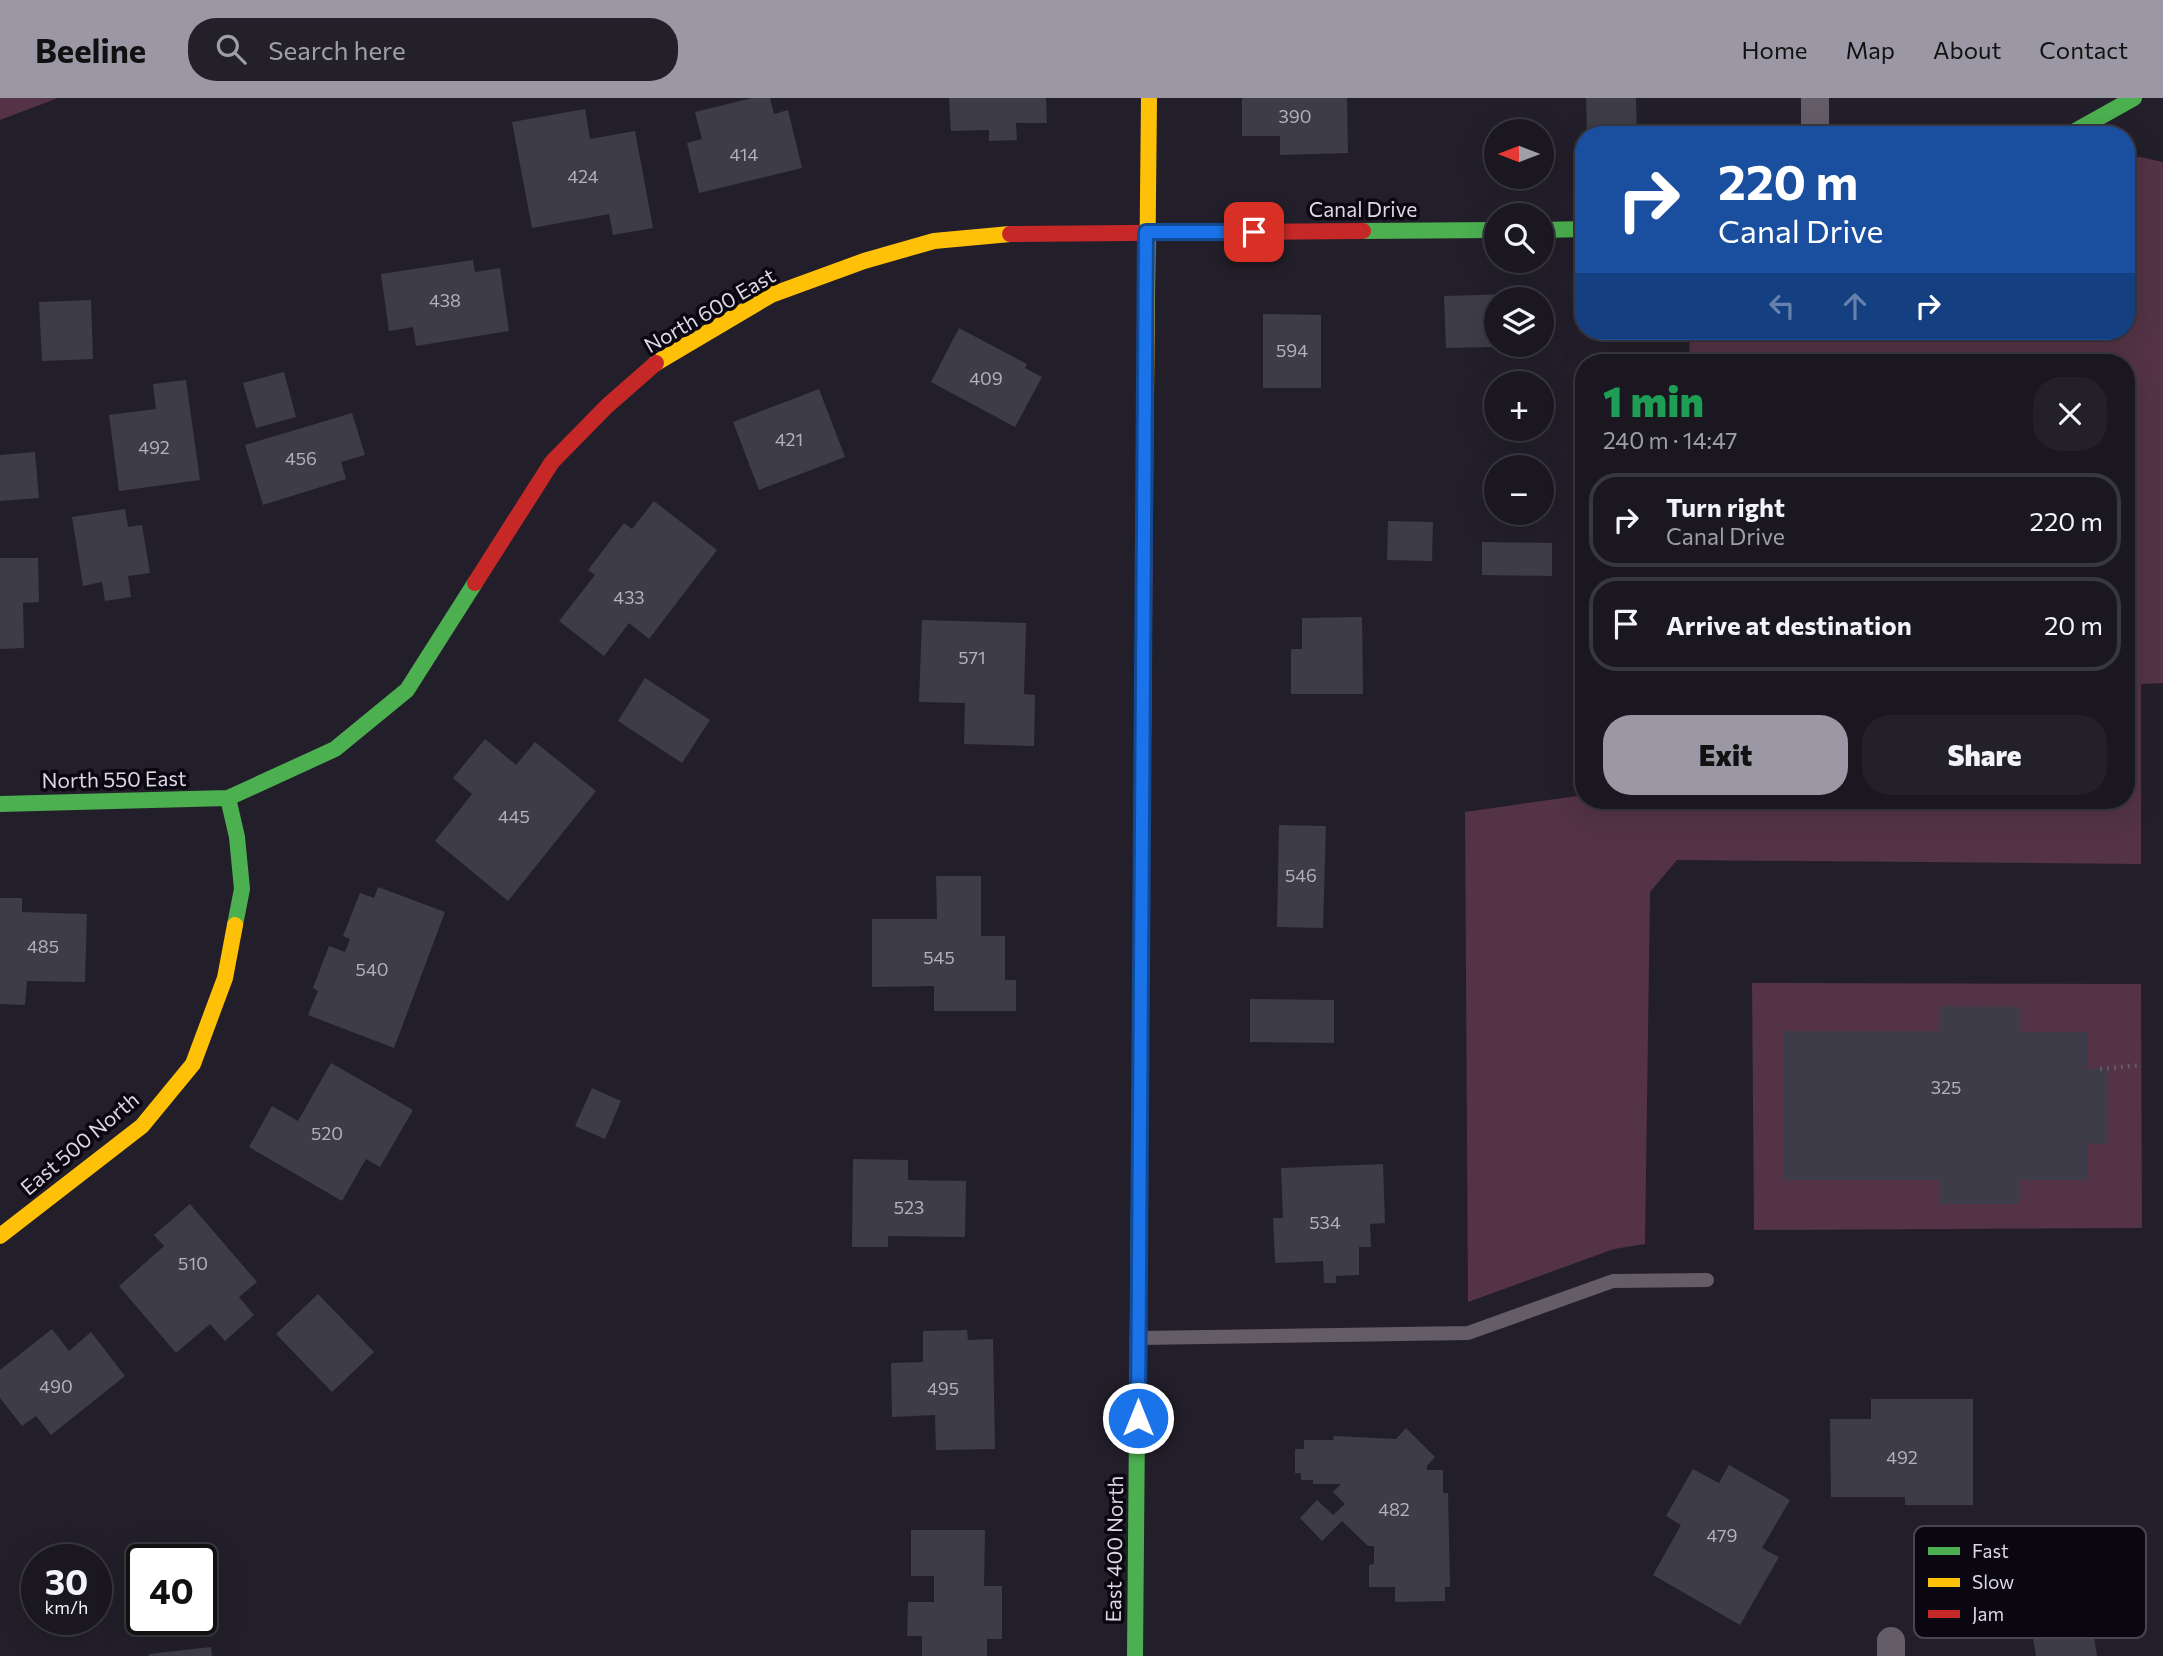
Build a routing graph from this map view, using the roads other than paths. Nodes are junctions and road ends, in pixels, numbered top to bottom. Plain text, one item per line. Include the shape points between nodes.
1 (1149, 98) edge
2 (1815, 98) edge
3 (2134, 98) edge
4 (1815, 126) edge
5 (2084, 126) edge
6 (1575, 229) edge
7 (1484, 230) edge
8 (1554, 230) edge
9 (1146, 232) junction
10 (228, 799) junction
11 (0, 804) edge
12 (0, 1236) edge
13 (1707, 1280) dead end
14 (1138, 1338) junction
15 (1136, 1656) edge

1 - 9 street, East 400 North
2 - 4 street
3 - 5 street
6 - 8 street
7 - 9 street, Canal Drive
9 - 10 street, North 600 East via 1015,234 934,241 771,295 662,358 552,462 407,690 335,749
9 - 14 street, East 400 North
10 - 11 street, North 550 East
10 - 12 street, East 500 North via 242,889 225,978 193,1064 142,1126
13 - 14 lane via 1613,1281 1468,1333
14 - 15 street, East 400 North

